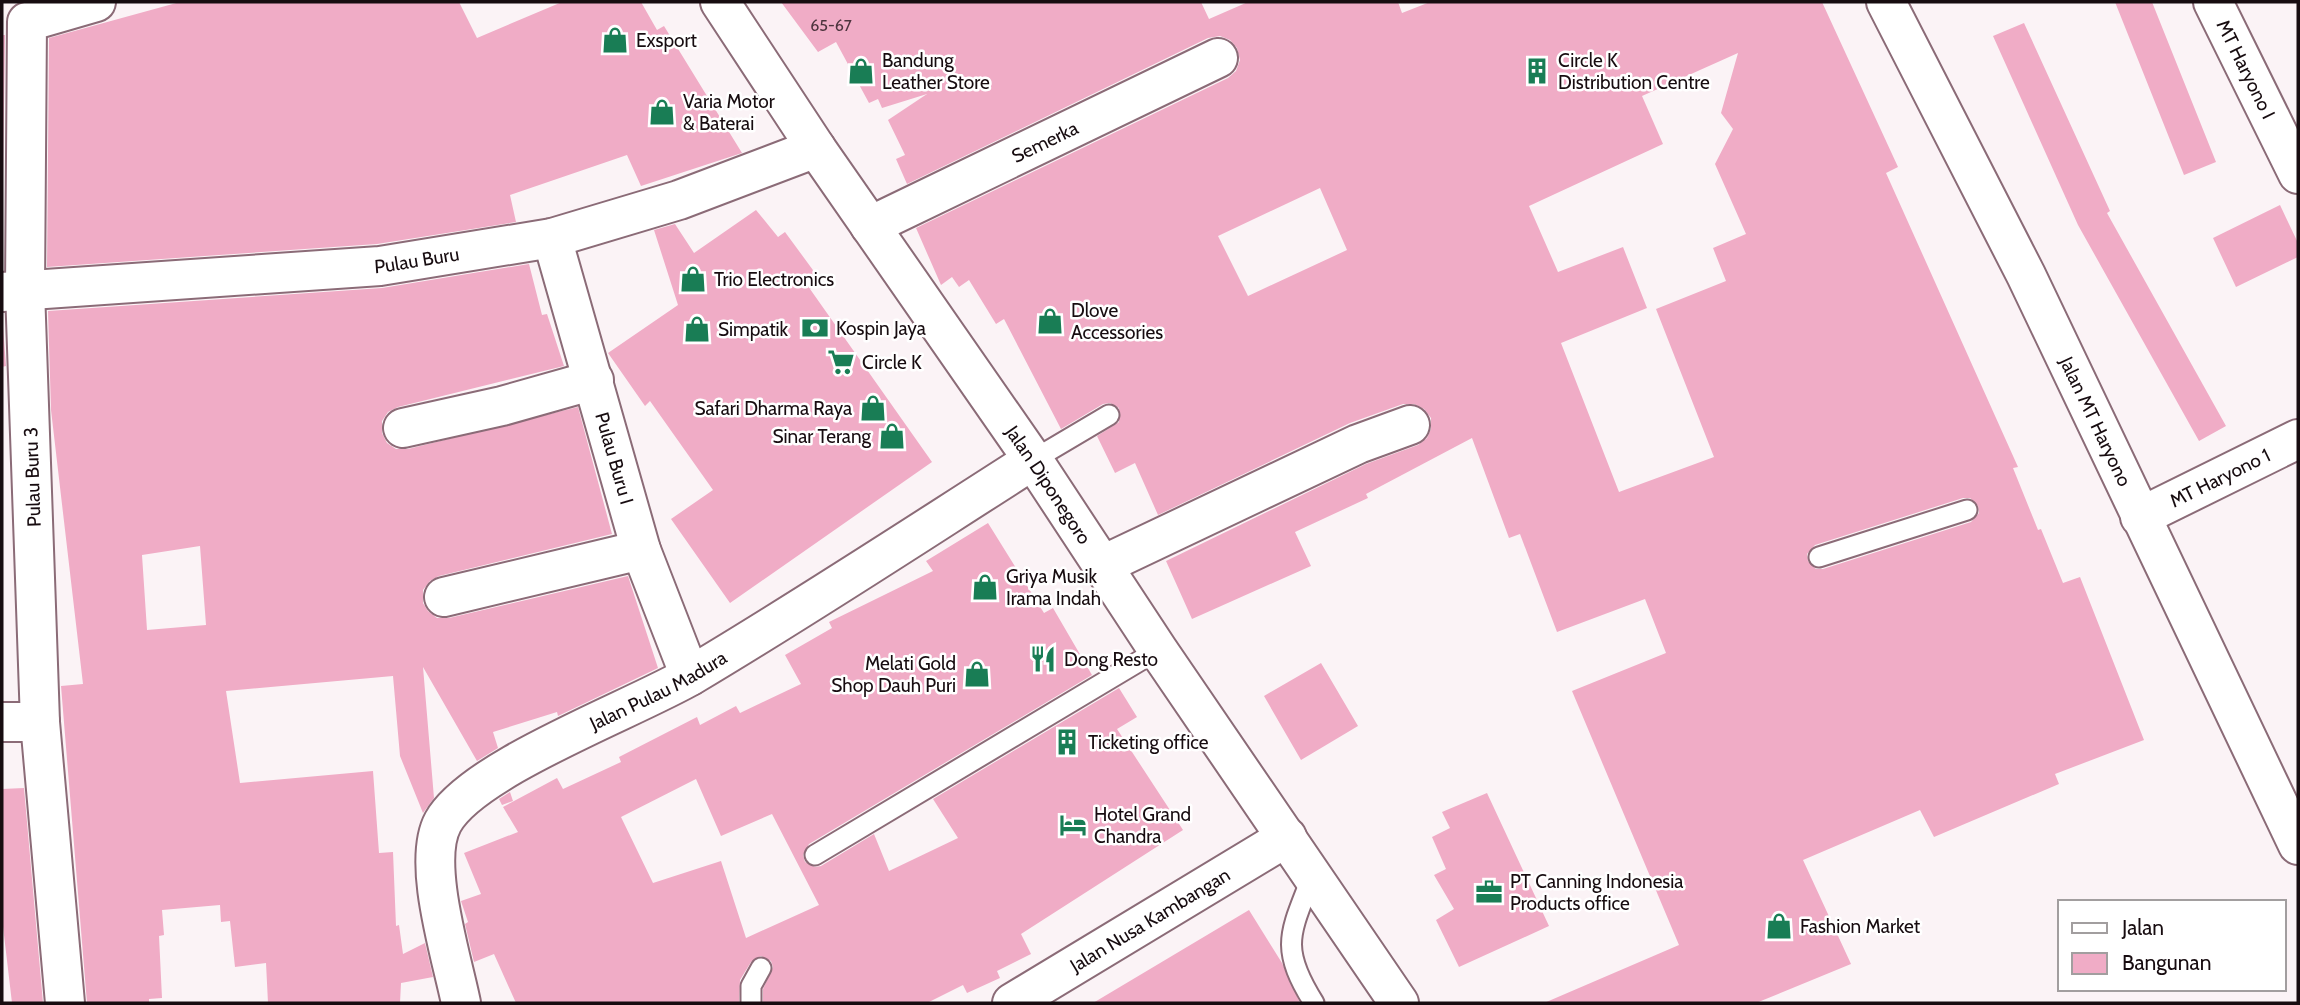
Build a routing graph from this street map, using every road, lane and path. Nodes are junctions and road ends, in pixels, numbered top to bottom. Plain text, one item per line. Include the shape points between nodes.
1 (96, 2) edge
2 (1886, 2) edge
3 (2213, 2) edge
4 (728, 4) edge
5 (14, 23) edge
6 (1218, 58) dead end
7 (816, 148) junction
8 (2298, 174) edge
9 (870, 226) junction
10 (552, 238) junction
11 (13, 291) edge
12 (594, 380) junction
13 (1109, 415) dead end
14 (1410, 425) dead end
15 (403, 428) dead end
16 (2298, 439) edge
17 (1033, 460) junction
18 (1967, 510) dead end
19 (2140, 517) junction
20 (642, 550) junction
21 (1819, 556) dead end
22 (1103, 565) junction
23 (444, 597) dead end
24 (1158, 650) junction
25 (690, 676) junction
26 (2, 722) edge
27 (40, 722) junction
28 (1287, 836) junction
29 (2298, 845) edge
30 (814, 855) dead end
31 (1313, 874) junction
32 (761, 968) dead end
33 (65, 1003) edge
34 (461, 1003) edge
35 (751, 1003) edge
36 (1012, 1003) edge
37 (1314, 1003) edge
38 (1399, 1003) edge

1 - 5 street, Pulau Buru 3
2 - 19 street, Jalan MT Haryono via 2026,275
3 - 8 street, MT Haryono I
4 - 7 street, Jalan Diponegoro
5 - 11 street, Pulau Buru 3
6 - 9 street, Semerka
7 - 9 street, Jalan Diponegoro
7 - 10 street, Pulau Buru via 679,200
9 - 17 street, Jalan Diponegoro
10 - 11 street, Pulau Buru via 380,266
10 - 12 street, Pulau Buru I
11 - 27 street, Pulau Buru 3
12 - 15 street
12 - 20 street, Pulau Buru I
13 - 17 lane
14 - 22 street via 1358,444
16 - 19 street, MT Haryono 1
17 - 22 street, Jalan Diponegoro
17 - 25 street, Jalan Pulau Madura
18 - 21 lane
19 - 29 street, Jalan MT Haryono
20 - 23 street
20 - 25 street, Pulau Buru I
22 - 24 street, Jalan Diponegoro
24 - 28 street, Jalan Diponegoro
24 - 30 lane
25 - 34 street, Jalan Pulau Madura via 483,781 444,820 433,867
26 - 27 street
27 - 33 street, Pulau Buru 3
28 - 31 street, Jalan Diponegoro
28 - 36 street, Jalan Nusa Kambangan
31 - 37 lane via 1290,937 1294,966
31 - 38 street, Jalan Diponegoro
32 - 35 lane via 751,986

